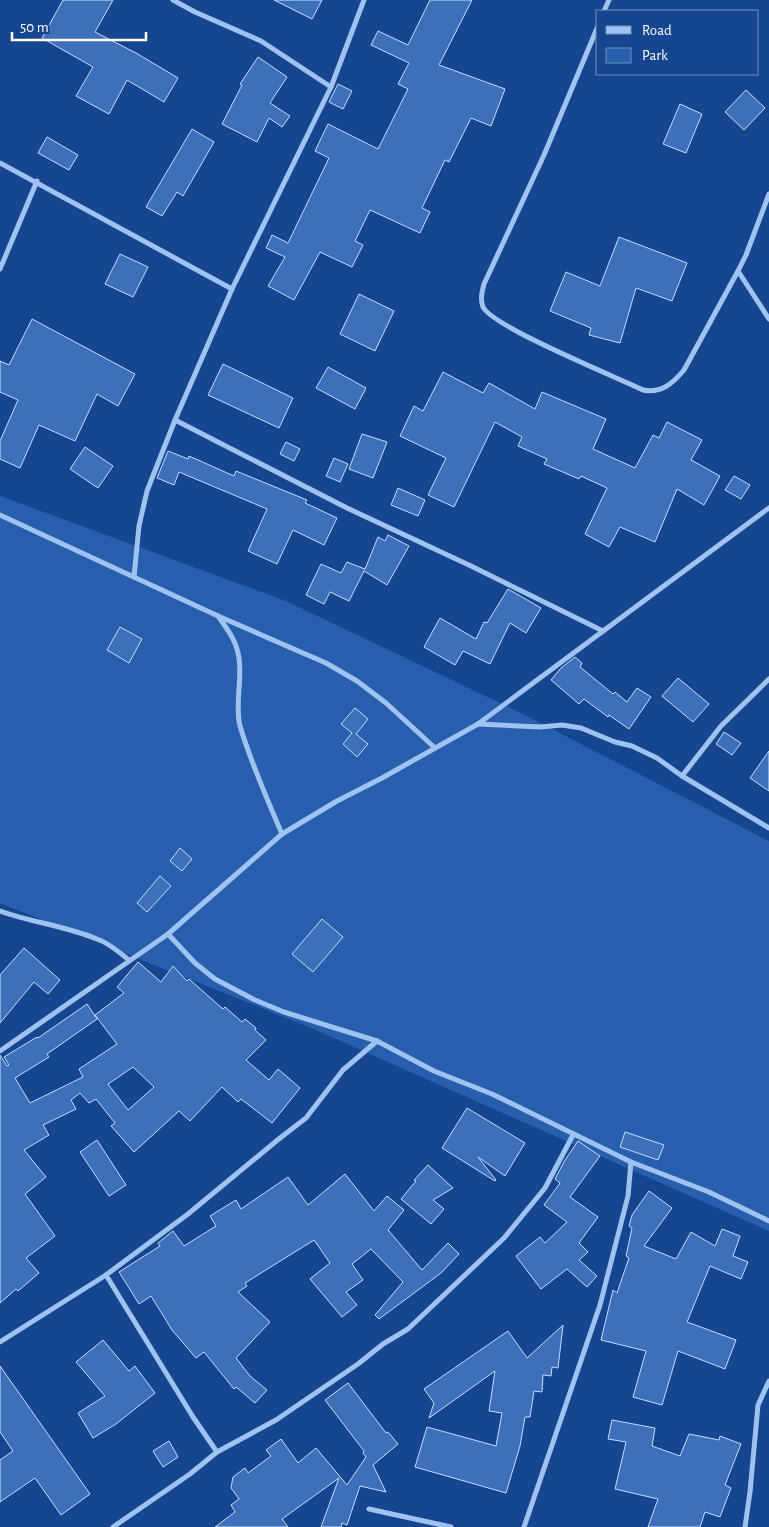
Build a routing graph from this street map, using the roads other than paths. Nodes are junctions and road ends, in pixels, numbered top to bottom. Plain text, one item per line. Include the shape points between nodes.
1 (173, 0) edge
2 (364, 0) edge
3 (596, 31) edge
4 (331, 87) junction
5 (0, 163) edge
6 (37, 182) junction
7 (769, 194) edge
8 (0, 269) edge
9 (738, 271) junction
10 (232, 289) junction
11 (769, 319) edge
12 (175, 420) junction
13 (769, 508) edge
14 (0, 515) edge
15 (134, 577) junction
16 (218, 616) junction
17 (603, 631) junction
18 (769, 679) edge
19 (478, 724) junction
20 (434, 748) junction
21 (682, 776) junction
22 (769, 828) edge
23 (282, 834) junction
24 (0, 910) edge
25 (168, 934) junction
26 (129, 960) junction
27 (377, 1041) junction
28 (0, 1051) edge
29 (573, 1135) junction
30 (631, 1162) junction
31 (769, 1221) edge
32 (106, 1276) junction
33 (0, 1342) edge
34 (769, 1381) edge
35 (217, 1452) junction
36 (369, 1509) dead end
37 (113, 1527) edge
38 (451, 1527) edge
39 (524, 1527) edge
40 (745, 1527) edge

1 - 4 street via 261,42
2 - 4 street
3 - 9 street via 544,155 484,284 481,297 484,308 518,332 652,392 675,380 684,370
4 - 10 street
5 - 6 street
6 - 8 street
6 - 10 street
7 - 9 street
9 - 11 street
10 - 12 street
12 - 15 street via 147,491 139,526
12 - 17 street via 347,508
13 - 17 street
14 - 15 street
15 - 16 street
16 - 20 street via 326,663 358,681
16 - 23 street via 238,653 240,724
17 - 19 street
18 - 21 street via 721,726
19 - 20 street
19 - 21 street via 581,728 632,746 657,758
20 - 23 street via 337,800
21 - 22 street
23 - 25 street
24 - 26 street via 97,939
25 - 26 street
25 - 27 street via 215,979 255,1000
26 - 28 street
27 - 29 street
27 - 32 street via 344,1070 306,1118
29 - 30 street
29 - 35 street via 545,1188 504,1238 408,1329 276,1420
30 - 31 street via 709,1192
30 - 39 street via 625,1211 600,1304
32 - 33 street
32 - 35 street
34 - 40 street via 758,1405
35 - 37 street
36 - 38 street

